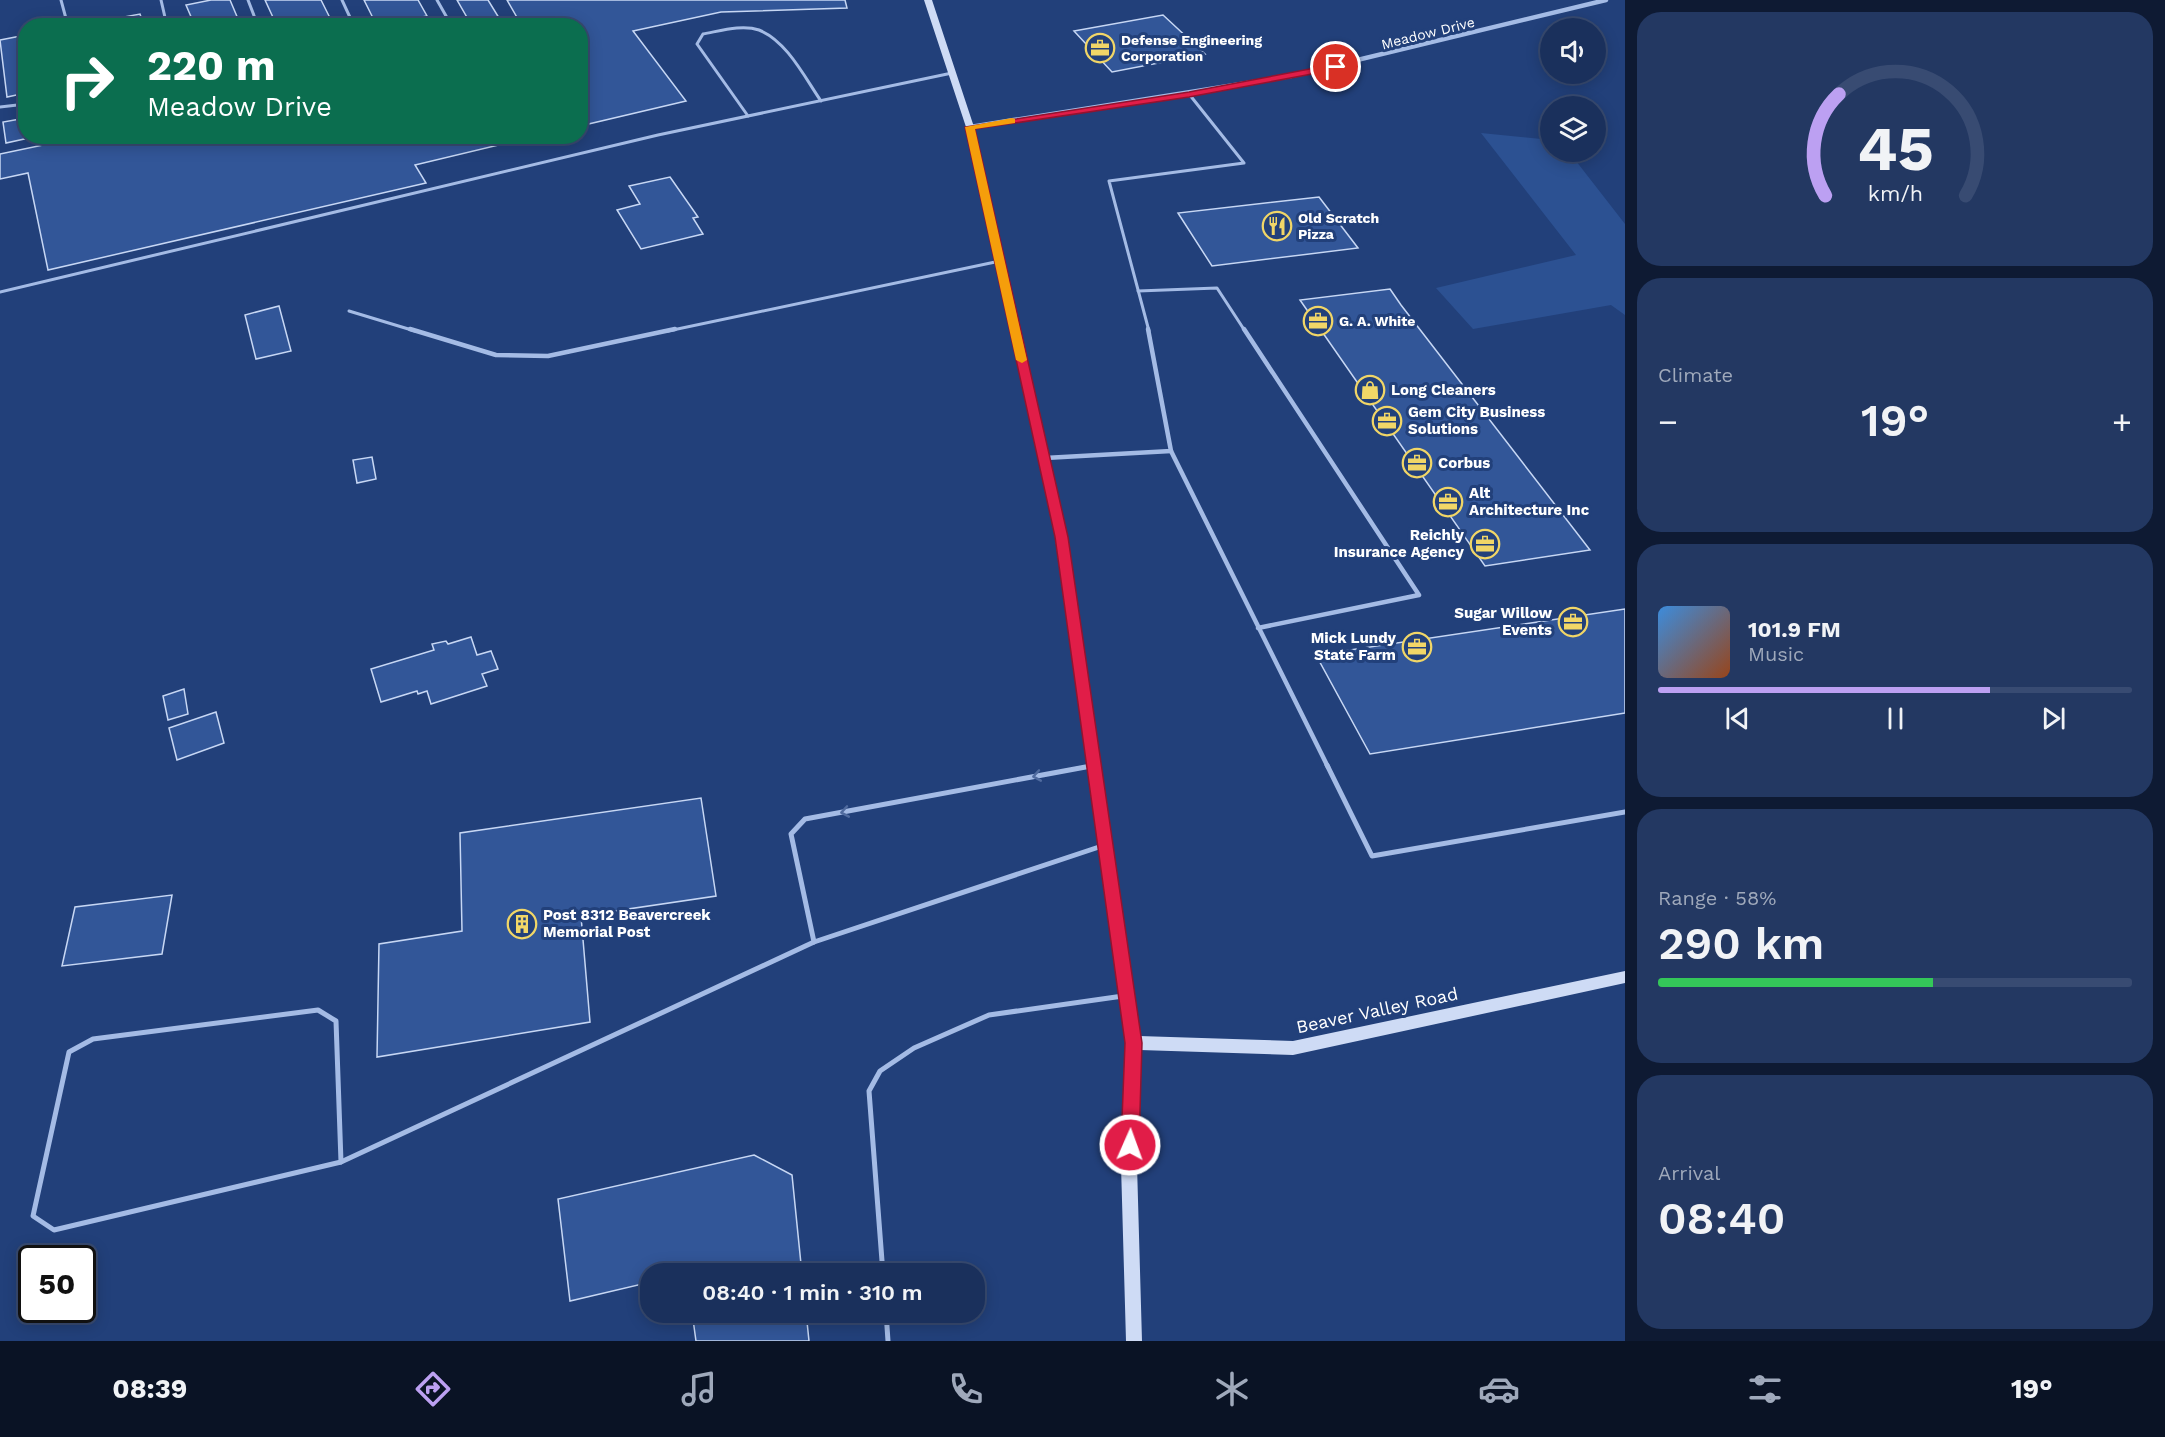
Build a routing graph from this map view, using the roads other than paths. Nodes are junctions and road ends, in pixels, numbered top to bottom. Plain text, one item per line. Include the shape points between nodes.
1 (62, 0) edge
2 (161, 0) edge
3 (248, 0) edge
4 (342, 0) edge
5 (437, 0) edge
6 (928, 0) edge
7 (1606, 0) edge
8 (66, 18) edge
9 (165, 18) edge
10 (255, 18) edge
11 (350, 18) edge
12 (448, 18) edge
13 (952, 73) junction
14 (1189, 94) junction
15 (821, 101) junction
16 (18, 105) edge
17 (0, 107) edge
18 (748, 116) junction
19 (970, 127) junction
20 (1000, 261) junction
21 (1138, 291) junction
22 (0, 292) edge
23 (349, 311) dead end
24 (1171, 451) junction
25 (1044, 458) junction
26 (1258, 628) junction
27 (1094, 766) junction
28 (1625, 812) edge
29 (1105, 845) junction
30 (814, 942) junction
31 (1625, 977) edge
32 (1126, 995) junction
33 (1133, 1043) junction
34 (341, 1162) junction
35 (882, 1263) edge
36 (887, 1323) edge
37 (888, 1341) edge
38 (1134, 1341) edge

1 - 8 lane
2 - 9 lane
3 - 10 lane
4 - 11 lane
5 - 12 lane
6 - 13 main road
7 - 14 street, Meadow Drive via 1336,67
13 - 15 lane
13 - 19 main road
14 - 19 street, Meadow Drive
14 - 21 lane via 1244,163 1109,181
15 - 18 lane
15 - 18 lane via 774,38 759,30 730,29 703,34 697,44
16 - 17 lane
18 - 22 lane
19 - 20 main road
20 - 23 lane via 548,356 496,355
20 - 25 main road
21 - 24 lane via 1152,343
21 - 26 lane via 1217,288 1419,595
24 - 25 lane
24 - 26 lane
25 - 27 main road via 1061,537
26 - 28 lane via 1372,856
27 - 29 main road
27 -> 30 lane via 805,819 791,834
29 - 30 lane
29 - 32 main road
30 - 34 lane
31 - 33 main road, Beaver Valley Road via 1293,1048
32 - 33 main road
32 - 35 lane via 989,1015 914,1047 879,1071 869,1091
33 - 38 main road via 1129,1165
34 - 34 lane via 54,1230 33,1216 69,1052 93,1039 318,1010 336,1021
36 - 37 lane

